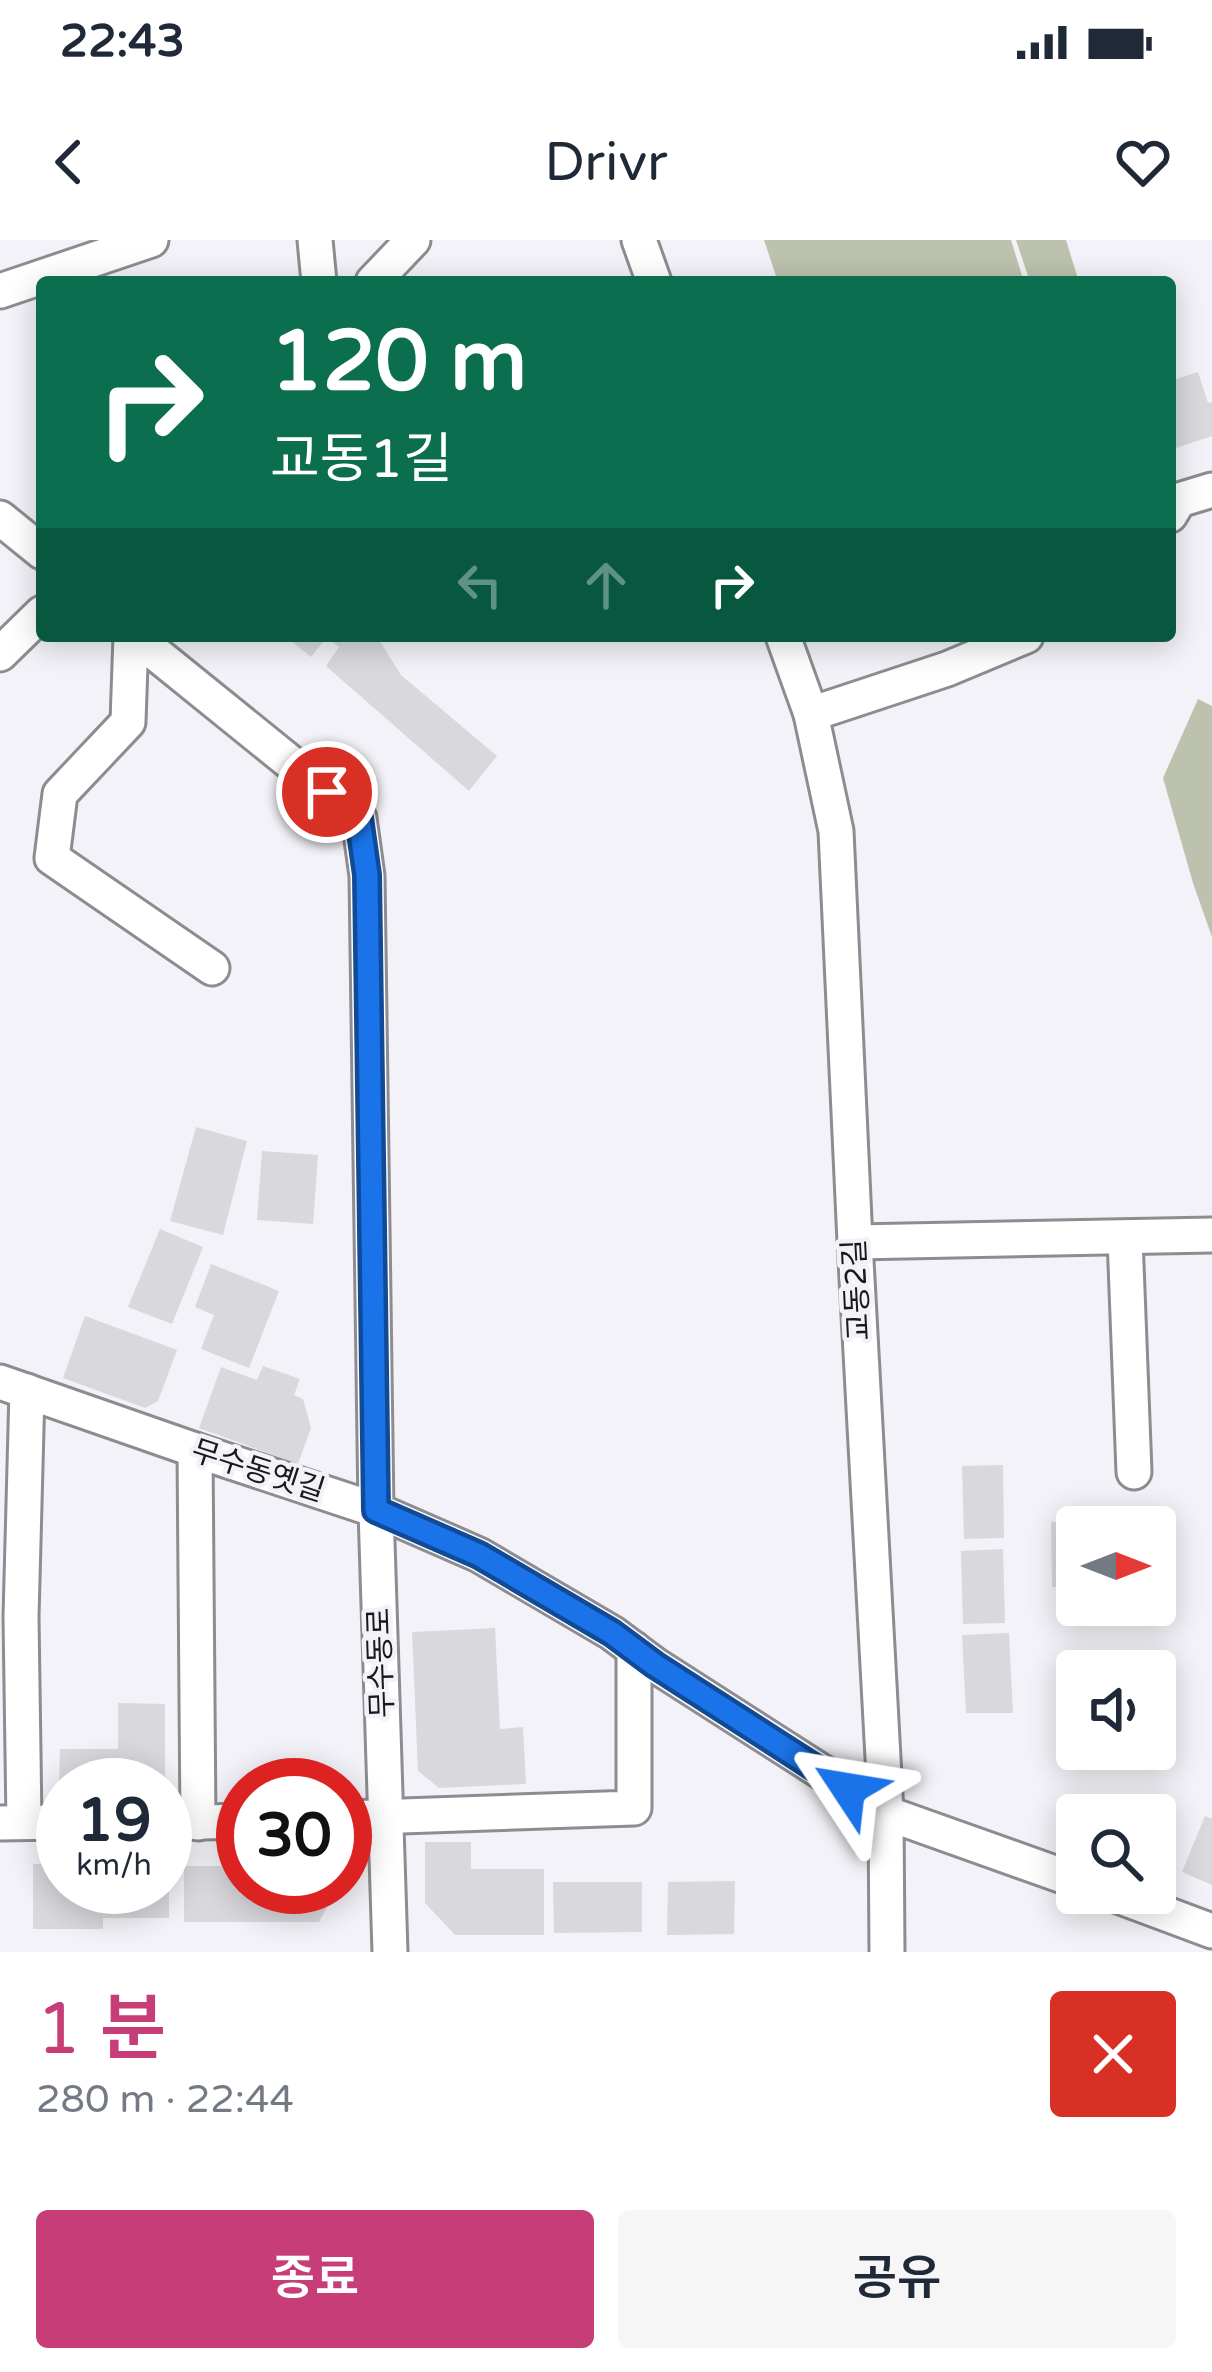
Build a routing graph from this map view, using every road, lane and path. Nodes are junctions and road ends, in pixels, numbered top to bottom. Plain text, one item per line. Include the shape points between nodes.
1 (151, 240) edge
2 (315, 240) edge
3 (413, 240) edge
4 (639, 240) edge
5 (44, 276) edge
6 (318, 276) edge
7 (379, 276) edge
8 (652, 276) edge
9 (36, 279) edge
10 (0, 291) edge
11 (1212, 490) edge
12 (1176, 505) edge
13 (0, 518) edge
14 (36, 547) edge
15 (36, 619) edge
16 (133, 642) edge
17 (140, 642) edge
18 (785, 642) edge
19 (1012, 642) edge
20 (0, 654) edge
21 (811, 714) junction
22 (212, 968) dead end
23 (1212, 1235) edge
24 (1125, 1238) junction
25 (855, 1242) junction
26 (14, 1386) edge
27 (195, 1450) junction
28 (1134, 1472) dead end
29 (376, 1510) junction
30 (11, 1617) edge
31 (634, 1649) junction
32 (183, 1758) edge
33 (886, 1813) junction
34 (385, 1816) junction
35 (372, 1817) edge
36 (12, 1822) edge
37 (1056, 1874) edge
38 (1166, 1914) edge
39 (1212, 1931) edge
40 (390, 1952) edge
41 (886, 1952) edge

1 - 5 street
2 - 6 street
3 - 7 street
4 - 8 street
9 - 10 street
11 - 12 street
13 - 14 street
15 - 20 street
16 - 22 street via 128,722 60,794 52,858
17 - 29 street, 무수동로 via 359,818 367,875
18 - 21 street, 교동2길
19 - 21 street
21 - 25 street, 교동2길 via 836,831
23 - 24 street
24 - 25 street
24 - 28 street
25 - 33 street, 교동2길
26 - 27 street, 무수동옛길
26 - 30 street
27 - 29 street, 무수동옛길
27 - 32 street
29 - 31 street, 무수동옛길 via 479,1555
29 - 34 street, 무수동로
30 - 36 street
31 - 33 street, 무수동옛길
31 - 34 street via 634,1808
33 - 37 street, 무수동옛길
33 - 41 street, 교동2길
34 - 35 street
34 - 40 street, 무수동로
38 - 39 street

